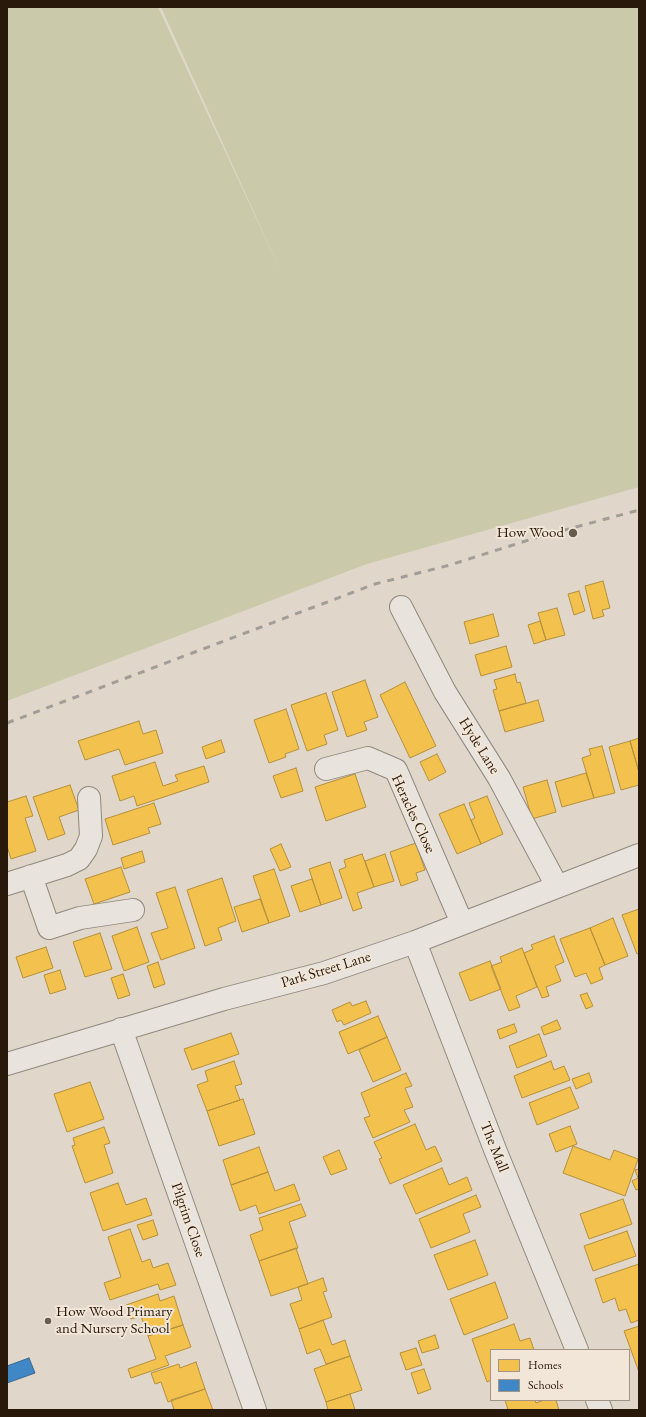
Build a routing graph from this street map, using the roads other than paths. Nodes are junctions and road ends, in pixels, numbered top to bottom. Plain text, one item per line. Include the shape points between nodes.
1 (401, 607) dead end
2 (326, 769) dead end
3 (89, 798) dead end
4 (639, 855) edge
5 (31, 876) junction
6 (7, 884) edge
7 (557, 886) junction
8 (133, 910) dead end
9 (462, 924) junction
10 (415, 942) junction
11 (121, 1029) junction
12 (7, 1064) edge
13 (577, 1349) edge
14 (255, 1410) edge

1 - 7 street, Hyde Lane via 445,692 500,778
2 - 9 street, Heracles Close via 368,758 396,770
3 - 5 street via 91,836 79,859
4 - 7 street, Park Street Lane
5 - 6 street
5 - 8 street via 49,928 80,918
7 - 9 street, Park Street Lane
9 - 10 street, Park Street Lane
10 - 11 street, Park Street Lane via 324,973
10 - 13 street, The Mall via 496,1152
11 - 12 street, Park Street Lane
11 - 14 street, Pilgrim Close

